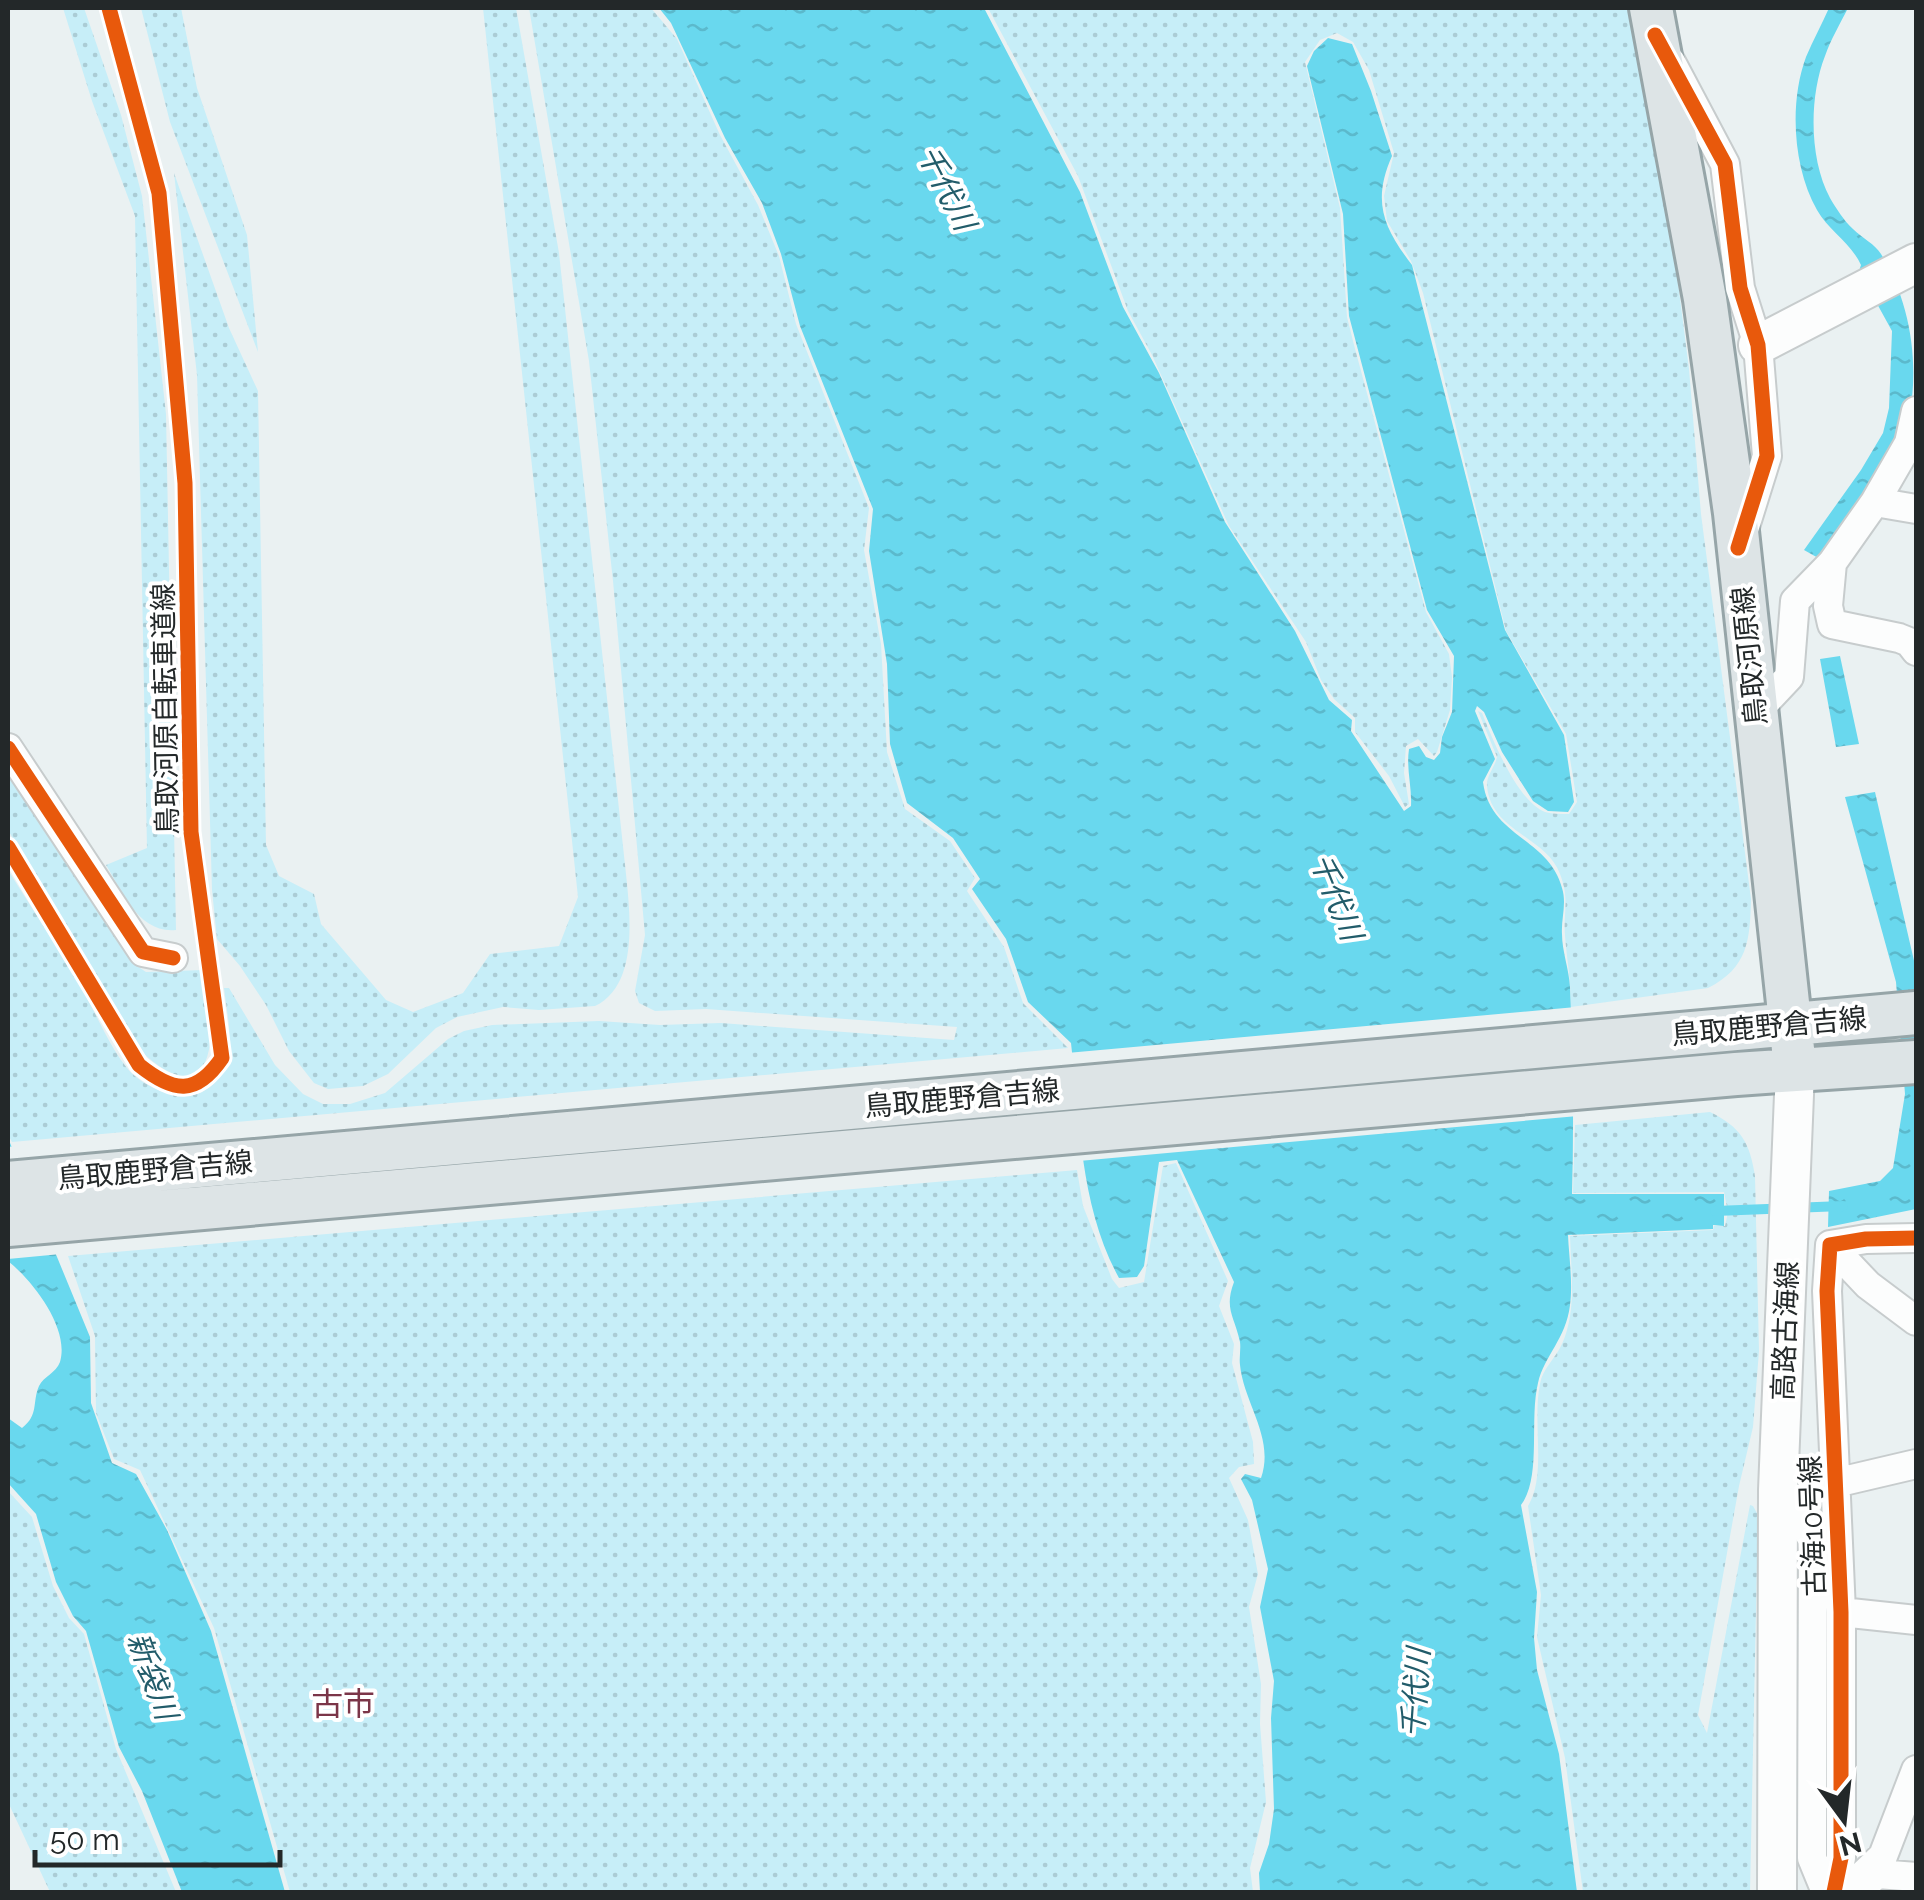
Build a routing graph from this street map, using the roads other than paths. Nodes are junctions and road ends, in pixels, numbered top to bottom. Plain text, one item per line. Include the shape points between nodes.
1 (1653, 21) edge
2 (1916, 272) edge
3 (1758, 344) junction
4 (1916, 411) edge
5 (1875, 502) junction
6 (1916, 510) edge
7 (1738, 548) junction
8 (1832, 562) junction
9 (1916, 650) edge
10 (1756, 712) junction
11 (8, 748) edge
12 (172, 958) dead end
13 (1905, 1014) edge
14 (1790, 1024) junction
15 (1906, 1063) edge
16 (1796, 1070) junction
17 (8, 1183) edge
18 (8, 1226) edge
19 (1916, 1238) edge
20 (1830, 1245) junction
21 (1916, 1321) edge
22 (1916, 1464) edge
23 (1836, 1483) junction
24 (1778, 1490) junction
25 (1840, 1612) junction
26 (1916, 1620) edge
27 (1916, 1770) edge
28 (1916, 1878) edge
29 (1776, 1892) edge
30 (1826, 1892) edge
31 (1834, 1892) edge
32 (1848, 1892) edge

1 - 3 street via 1725,164 1740,288
1 - 7 main road, 鳥取河原線 via 1705,299
2 - 3 main road
3 - 7 street via 1767,456
4 - 5 street via 1908,443
5 - 6 street
5 - 8 street
7 - 10 main road, 鳥取河原線
8 - 9 street via 1832,624 1899,638
8 - 10 street via 1795,601 1789,677
10 - 14 main road, 鳥取河原線
11 - 12 street via 143,952
13 - 14 main road, 鳥取鹿野倉吉線
14 - 16 main road, 鳥取河原線
14 - 17 main road, 鳥取鹿野倉吉線
15 - 16 main road, 鳥取鹿野倉吉線
16 - 18 main road, 鳥取鹿野倉吉線
16 - 24 main road, 高路古海線
19 - 20 street
20 - 21 street via 1868,1286
20 - 23 street, 古海10号線
22 - 23 street
23 - 25 street, 古海10号線
24 - 29 main road, 高路古海線
24 - 30 street via 1813,1539 1812,1858
25 - 26 street
25 - 31 street, 古海10号線 via 1841,1858
27 - 32 street via 1883,1856
28 - 32 street via 1878,1874

